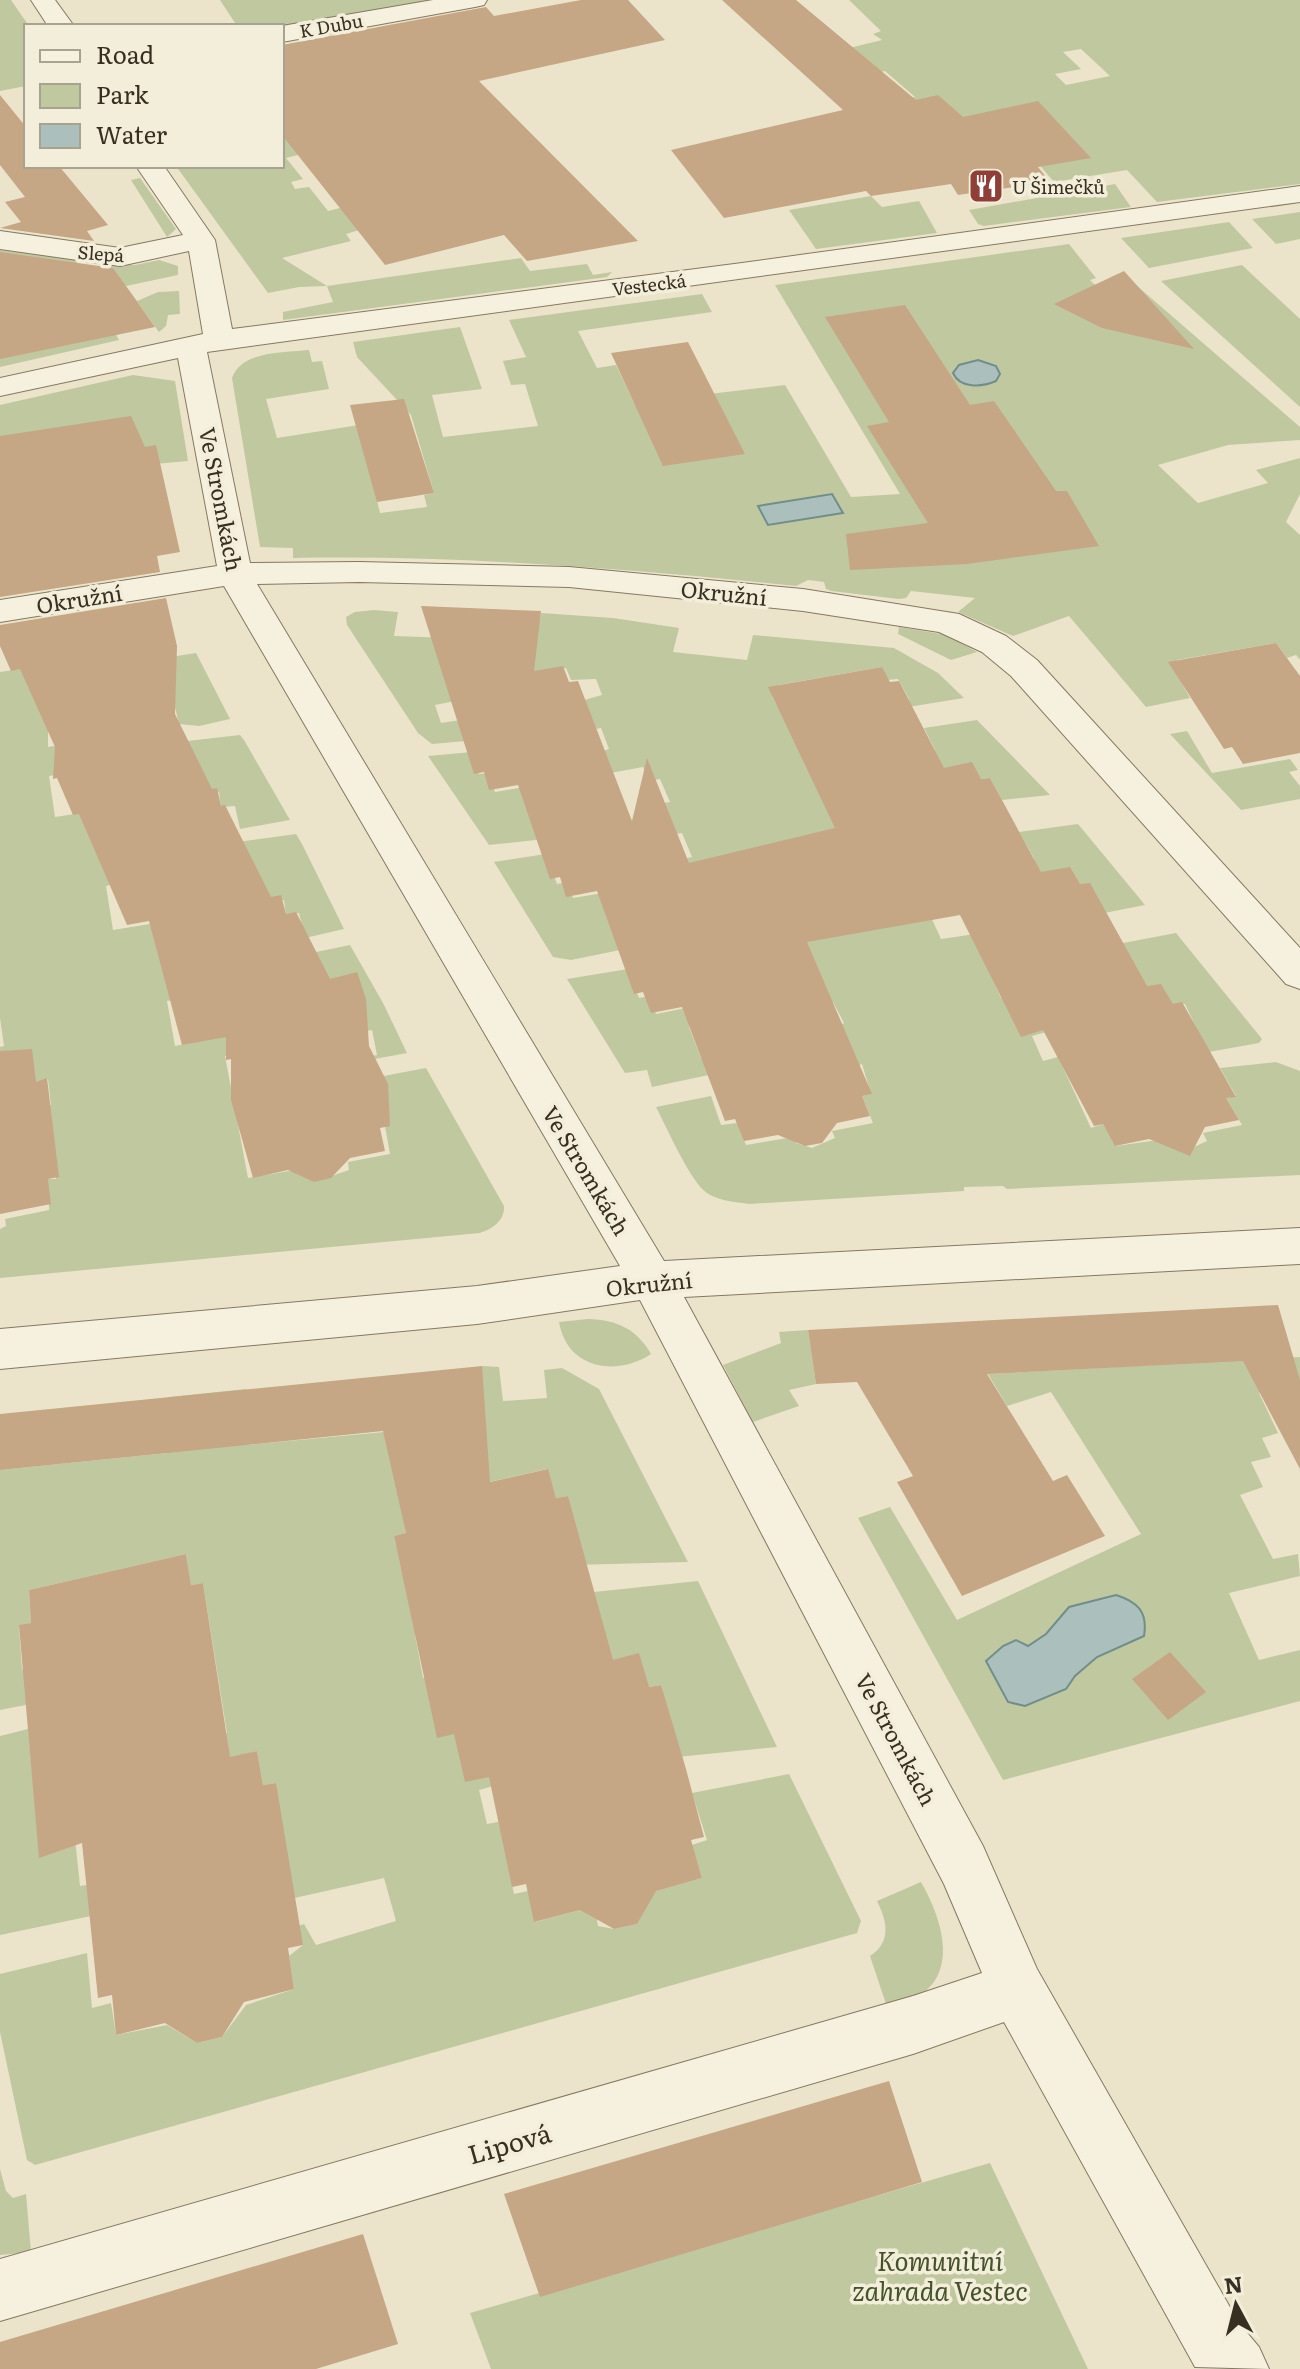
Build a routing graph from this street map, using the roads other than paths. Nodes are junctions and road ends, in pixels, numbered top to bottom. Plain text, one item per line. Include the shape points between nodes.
1 (43, 0) edge
2 (475, 0) edge
3 (60, 24) edge
4 (284, 34) edge
5 (151, 168) edge
6 (1300, 194) edge
7 (0, 240) edge
8 (201, 240) junction
9 (205, 343) junction
10 (0, 387) edge
11 (235, 574) junction
12 (0, 611) edge
13 (1300, 974) edge
14 (1300, 1246) edge
15 (652, 1280) junction
16 (0, 1349) edge
17 (1017, 1989) junction
18 (0, 2290) edge
19 (1237, 2369) edge

1 - 3 street
2 - 4 street, K Dubu
5 - 8 street
6 - 9 street, Vestecká
7 - 8 street, Slepá via 120,257
8 - 9 street, Ve Stromkách
9 - 10 street, Vestecká
9 - 11 street, Ve Stromkách
11 - 12 street, Okružní
11 - 13 street, Okružní via 569,577 803,600 947,622 994,644 1024,668
11 - 15 street, Ve Stromkách
14 - 15 street, Okružní
15 - 16 street, Okružní via 477,1305
15 - 17 street, Ve Stromkách via 964,1865
17 - 18 street, Lipová via 913,2025
17 - 19 street, Ve Stromkách via 1217,2345

